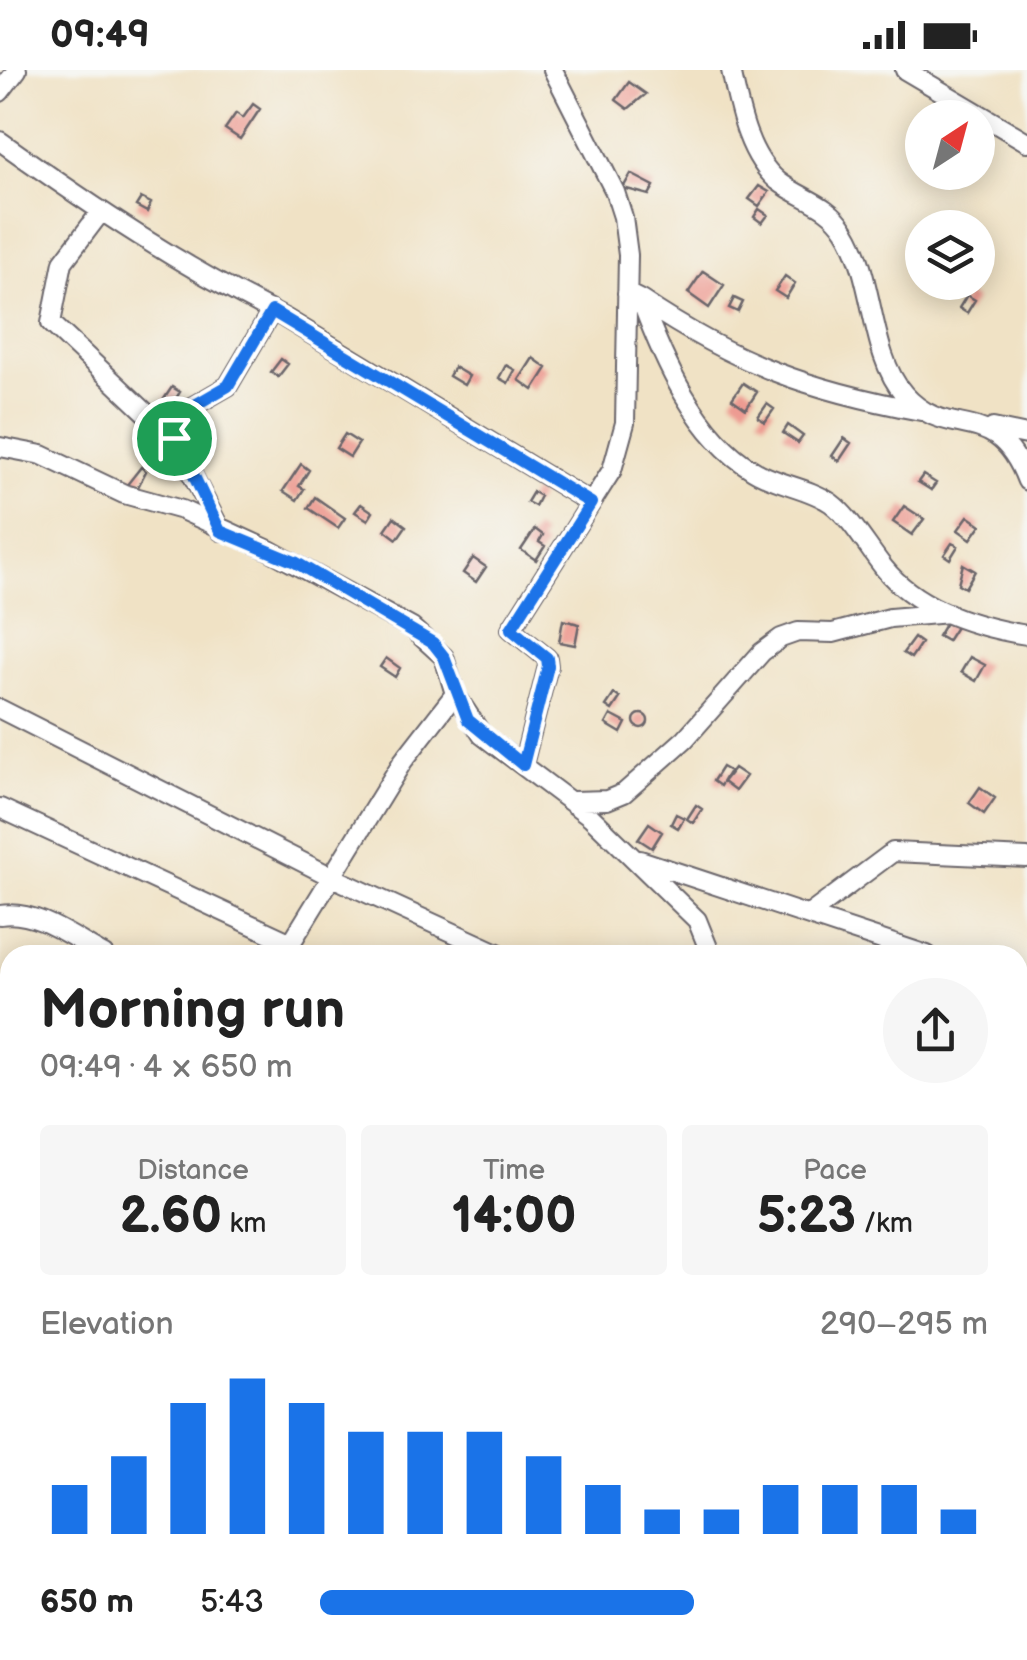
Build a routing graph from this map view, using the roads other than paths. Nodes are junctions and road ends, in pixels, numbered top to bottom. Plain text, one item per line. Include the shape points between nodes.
1 (17, 70) edge
2 (553, 70) edge
3 (732, 70) edge
4 (905, 70) edge
5 (0, 92) edge
6 (0, 141) edge
7 (1027, 142) edge
8 (100, 213) junction
9 (634, 297) junction
10 (272, 311) junction
11 (923, 411) junction
12 (162, 424) junction
13 (987, 428) junction
14 (1027, 435) edge
15 (0, 447) edge
16 (1027, 481) edge
17 (591, 503) junction
18 (220, 531) junction
19 (949, 613) junction
20 (1027, 635) edge
21 (455, 694) junction
22 (0, 709) edge
23 (523, 765) junction
24 (573, 801) junction
25 (0, 808) edge
26 (635, 858) junction
27 (1027, 858) edge
28 (332, 877) junction
29 (0, 914) edge
30 (810, 914) junction
31 (85, 945) edge
32 (284, 945) edge
33 (294, 945) edge
34 (480, 945) edge
35 (704, 945) edge
36 (898, 945) edge

1 - 5 street
2 - 9 street via 615,192
3 - 11 street via 740,114 763,162 778,181 829,210 845,230 860,260 889,371
4 - 7 street
6 - 8 street
8 - 10 street via 244,301
8 - 12 street via 70,246 51,322
9 - 11 street via 778,376
9 - 17 street via 623,442
9 - 19 street via 718,442 753,470 832,504 896,581
10 - 12 street via 228,386
10 - 17 street
11 - 13 street
12 - 18 street
13 - 14 street
13 - 16 street via 1014,452
15 - 18 street via 58,460
17 - 23 street via 511,629 548,666
18 - 21 street via 270,550 412,628 444,657
19 - 20 street
19 - 24 street via 782,638 624,793
21 - 23 street via 482,735
21 - 28 street via 403,761
22 - 28 street
23 - 24 street
24 - 26 street
25 - 32 street
26 - 30 street
26 - 35 street via 697,920
27 - 30 street via 893,852
28 - 33 street
28 - 34 street
29 - 31 street via 35,918
30 - 36 street

